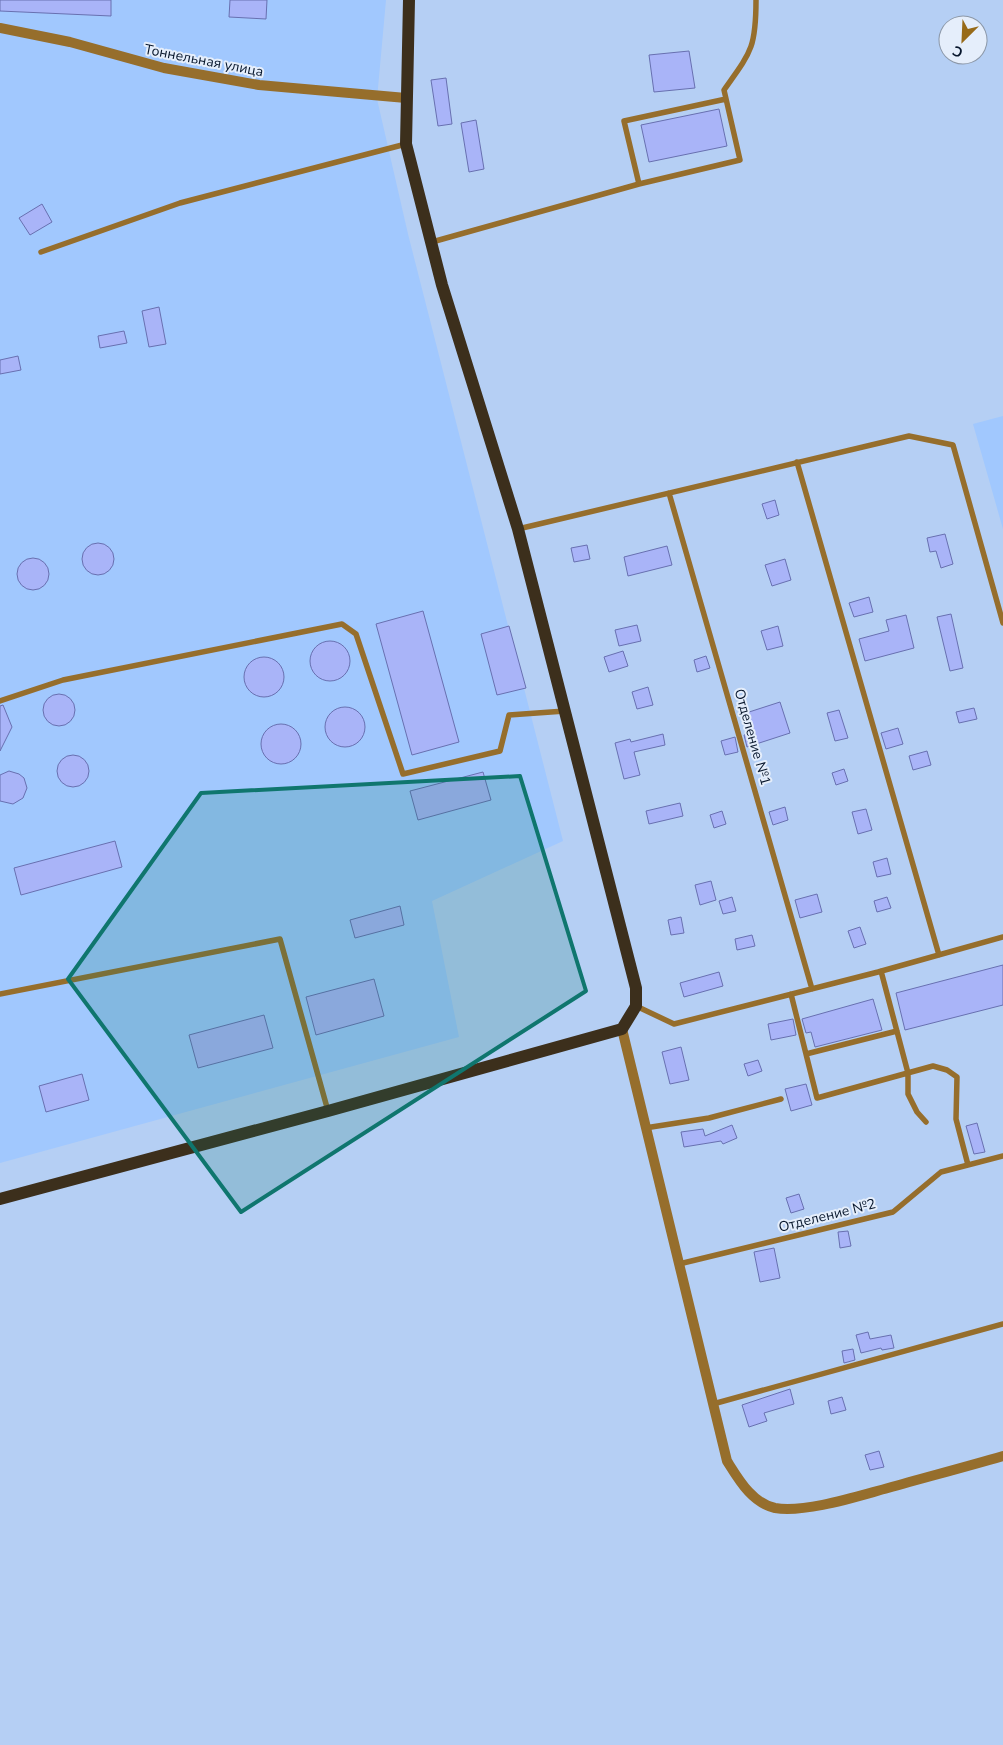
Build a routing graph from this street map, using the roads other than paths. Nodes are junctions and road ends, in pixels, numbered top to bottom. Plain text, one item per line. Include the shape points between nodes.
1 (409, 0) edge
2 (756, 0) edge
3 (0, 28) edge
4 (406, 98) junction
5 (726, 99) junction
6 (406, 144) junction
7 (639, 184) junction
8 (432, 242) junction
9 (41, 252) dead end
10 (798, 462) junction
11 (669, 492) junction
12 (518, 528) junction
13 (1003, 623) edge
14 (0, 701) edge
15 (565, 711) junction
16 (1003, 937) edge
17 (939, 955) junction
18 (881, 972) junction
19 (812, 989) junction
20 (0, 994) edge
21 (791, 994) junction
22 (636, 1006) junction
23 (622, 1029) junction
24 (897, 1031) junction
25 (806, 1054) junction
26 (908, 1073) junction
27 (781, 1099) dead end
28 (328, 1111) junction
29 (926, 1122) dead end
30 (645, 1128) junction
31 (1003, 1156) edge
32 (968, 1165) junction
33 (0, 1199) edge
34 (679, 1264) junction
35 (1003, 1324) edge
36 (713, 1404) junction
37 (1003, 1456) edge

1 - 4 main road
2 - 5 lane via 756,32 750,53 724,90
3 - 4 street, Тоннельная улица via 70,42 164,68 259,85
4 - 6 main road
5 - 7 lane via 740,160
5 - 7 lane via 624,121
6 - 8 main road
6 - 9 lane via 180,203
7 - 8 lane
8 - 12 main road via 442,285
10 - 11 lane
10 - 13 lane via 909,436 953,444
10 - 17 lane
11 - 12 lane
11 - 19 lane, Отделение №1
12 - 15 main road
14 - 15 lane via 63,680 342,624 356,634 403,774 500,751 509,716
15 - 22 main road via 636,988
16 - 17 lane
17 - 18 lane
18 - 19 lane
18 - 24 lane
19 - 21 lane
20 - 28 lane via 280,939
21 - 22 lane via 674,1024
21 - 25 lane
22 - 23 main road
23 - 28 main road
23 - 30 street
24 - 25 lane
24 - 26 lane
25 - 26 lane via 817,1098
26 - 29 lane via 908,1094
26 - 32 lane via 933,1066 957,1077 956,1119
27 - 30 lane via 709,1118
28 - 33 main road
30 - 34 street
31 - 32 lane, Отделение №2
32 - 34 lane, Отделение №2 via 942,1172 892,1212
34 - 36 street
35 - 36 lane
36 - 37 street via 728,1461 741,1483 754,1498 775,1508 840,1501

